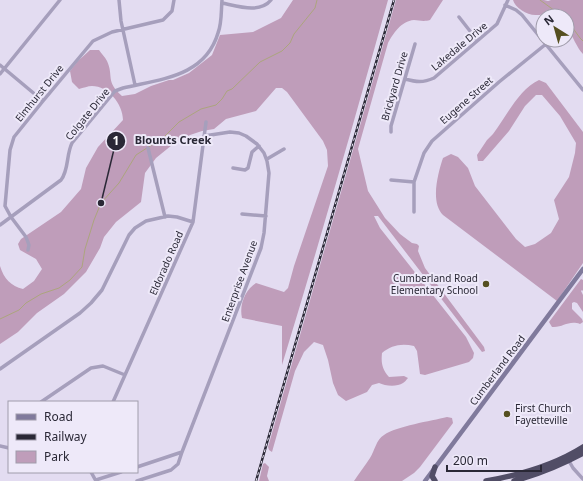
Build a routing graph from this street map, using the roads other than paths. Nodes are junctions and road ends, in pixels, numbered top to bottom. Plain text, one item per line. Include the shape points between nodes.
1 (60, 0) edge
2 (119, 0) edge
3 (174, 0) edge
4 (271, 0) edge
5 (508, 0) edge
6 (222, 2) edge
7 (506, 5) junction
8 (458, 17) dead end
9 (123, 30) junction
10 (535, 31) edge
11 (477, 40) junction
12 (415, 44) dead end
13 (541, 48) edge
14 (549, 48) edge
15 (0, 65) edge
16 (5, 69) junction
17 (0, 74) edge
18 (405, 79) junction
19 (136, 85) junction
20 (583, 90) edge
21 (42, 101) junction
22 (206, 122) dead end
23 (391, 132) dead end
24 (204, 136) junction
25 (259, 146) junction
26 (148, 148) dead end
27 (284, 149) dead end
28 (267, 159) junction
29 (233, 168) dead end
30 (391, 180) dead end
31 (414, 182) junction
32 (414, 212) dead end
33 (242, 214) dead end
34 (11, 216) junction
35 (266, 216) junction
36 (165, 217) junction
37 (193, 222) junction
38 (0, 224) edge
39 (28, 250) dead end
40 (583, 270) edge
41 (578, 275) junction
42 (583, 279) edge
43 (0, 369) edge
44 (125, 375) junction
45 (42, 401) edge
46 (113, 401) edge
47 (583, 447) edge
48 (182, 452) junction
49 (583, 453) edge
50 (569, 461) junction
51 (138, 467) edge
52 (435, 467) junction
53 (118, 473) edge
54 (583, 479) edge
55 (96, 481) edge
56 (137, 481) edge
57 (425, 481) edge
58 (435, 481) edge
59 (486, 481) edge
60 (514, 481) edge

1 - 16 street
2 - 9 street
3 - 9 street, Elmhurst Drive via 172,11 163,20
4 - 6 street via 260,8
5 - 7 street, Lakedale Drive
6 - 19 street, Colgate Drive via 216,39 199,63 182,73
7 - 10 street via 522,15
7 - 11 street, Lakedale Drive via 497,24
8 - 11 street
9 - 19 street
9 - 21 street, Elmhurst Drive via 105,34 93,41
11 - 18 street, Lakedale Drive via 434,78 421,82
12 - 18 street, Brickyard Drive
13 - 31 street, Eugene Street via 437,136 424,153
14 - 20 street
15 - 16 street
16 - 17 street
16 - 21 street
18 - 23 street, Brickyard Drive
19 - 34 street, Colgate Drive via 119,89 112,94 75,140 61,180
21 - 34 street, Elmhurst Drive via 12,141 5,201 6,209
22 - 24 street, Eldorado Road
24 - 25 street, Enterprise Avenue via 235,132 246,136
24 - 37 street, Eldorado Road
25 - 28 street, Enterprise Avenue
25 - 29 street via 252,152 248,168
26 - 36 street
27 - 28 street
28 - 35 street, Enterprise Avenue via 269,173
30 - 31 street
31 - 32 street, Eugene Street
33 - 35 street
34 - 38 street, Colgate Drive
34 - 39 street, Elmhurst Drive via 26,237
35 - 48 street, Enterprise Avenue via 261,248
36 - 37 street via 177,217
36 - 43 street via 143,223 132,231 106,284 85,308
37 - 44 street, Eldorado Road
40 - 41 main road, Cumberland Road
41 - 42 street
41 - 52 main road, Cumberland Road
44 - 45 street via 103,366 91,368
44 - 46 street, Eldorado Road
47 - 59 highway via 522,474
48 - 51 street
48 - 56 street, Enterprise Avenue via 178,464 171,470
49 - 50 highway
50 - 54 street
50 - 60 highway
52 - 57 main road, Cumberland Road
52 - 58 highway via 432,476
53 - 55 street

